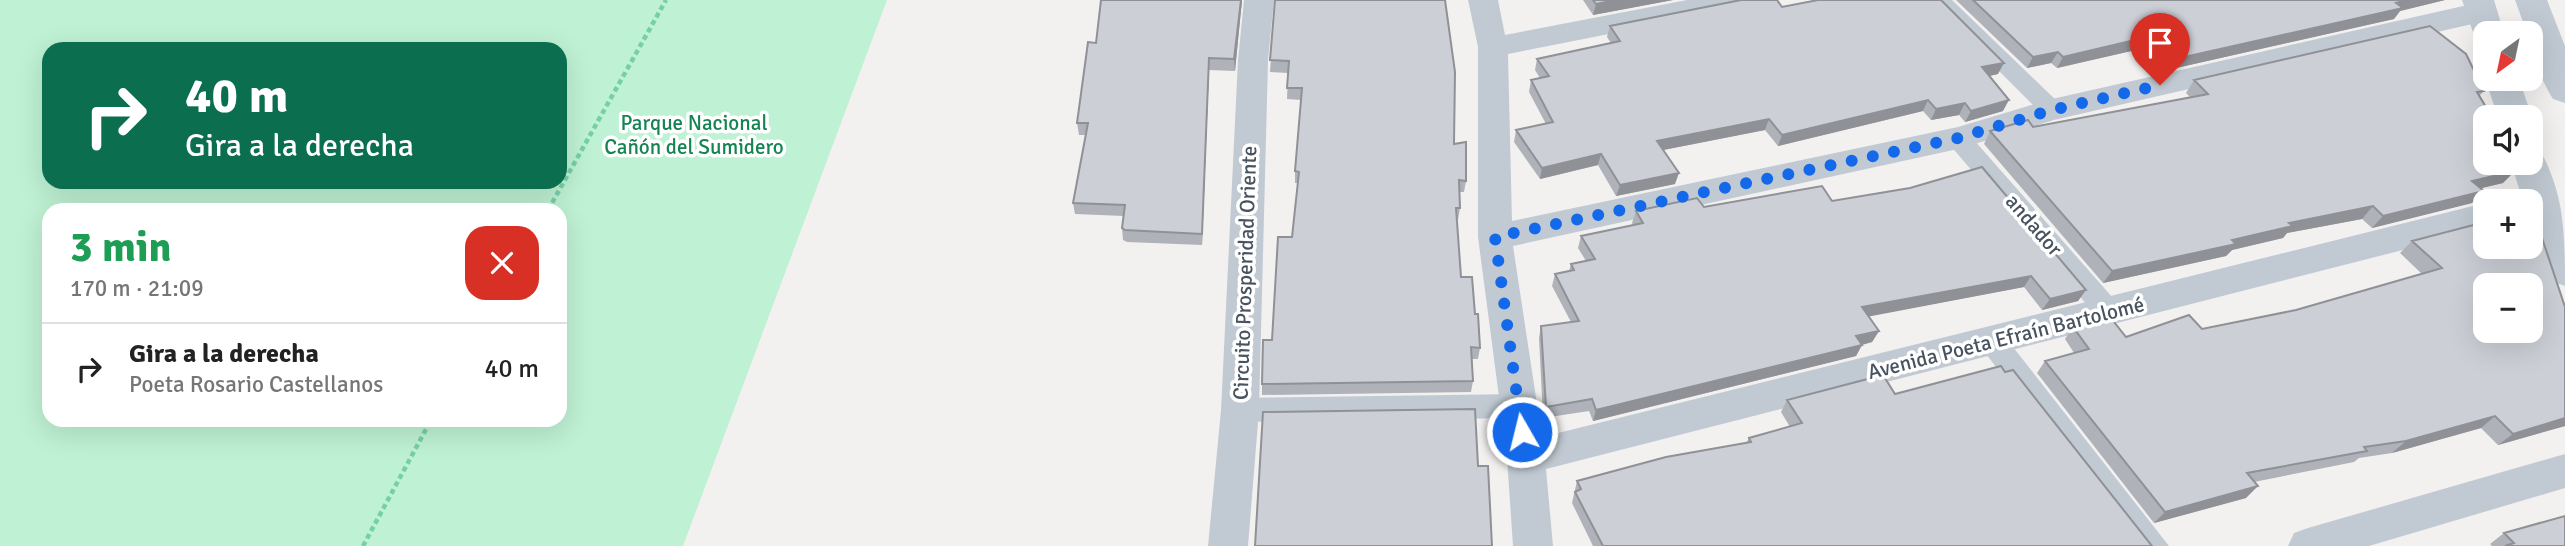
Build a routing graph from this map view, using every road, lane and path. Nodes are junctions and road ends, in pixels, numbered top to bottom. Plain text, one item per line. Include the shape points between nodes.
1 (666, 0) edge
2 (1259, 0) edge
3 (1483, 0) edge
4 (1736, 0) edge
5 (1939, 0) edge
6 (2531, 0) edge
7 (2482, 15) edge
8 (1493, 47) junction
9 (2565, 90) edge
10 (2052, 110) junction
11 (1958, 138) junction
12 (567, 176) edge
13 (2473, 219) edge
14 (2543, 219) edge
15 (1495, 237) junction
16 (2565, 271) edge
17 (2110, 313) junction
18 (1992, 341) junction
19 (1519, 406) junction
20 (1240, 411) junction
21 (427, 427) edge
22 (1526, 458) junction
23 (2565, 471) edge
24 (363, 546) edge
25 (1228, 546) edge
26 (1533, 546) edge
27 (2154, 546) edge
28 (2308, 546) edge

1 - 12 path
2 - 20 street, Circuito Prosperidad Oriente
3 - 8 street
4 - 8 street
5 - 10 street
6 - 9 street
7 - 10 street
8 - 15 street
10 - 11 street
11 - 15 street
11 - 17 street, andador
13 - 17 street, Avenida Poeta Efraín Bartolomé
14 - 16 street
15 - 19 street
17 - 18 street, Avenida Poeta Efraín Bartolomé
18 - 22 street, Avenida Poeta Efraín Bartolomé
18 - 27 street
19 - 20 street
19 - 22 street
20 - 25 street, Circuito Prosperidad Oriente
21 - 24 path
22 - 26 street
23 - 28 street

